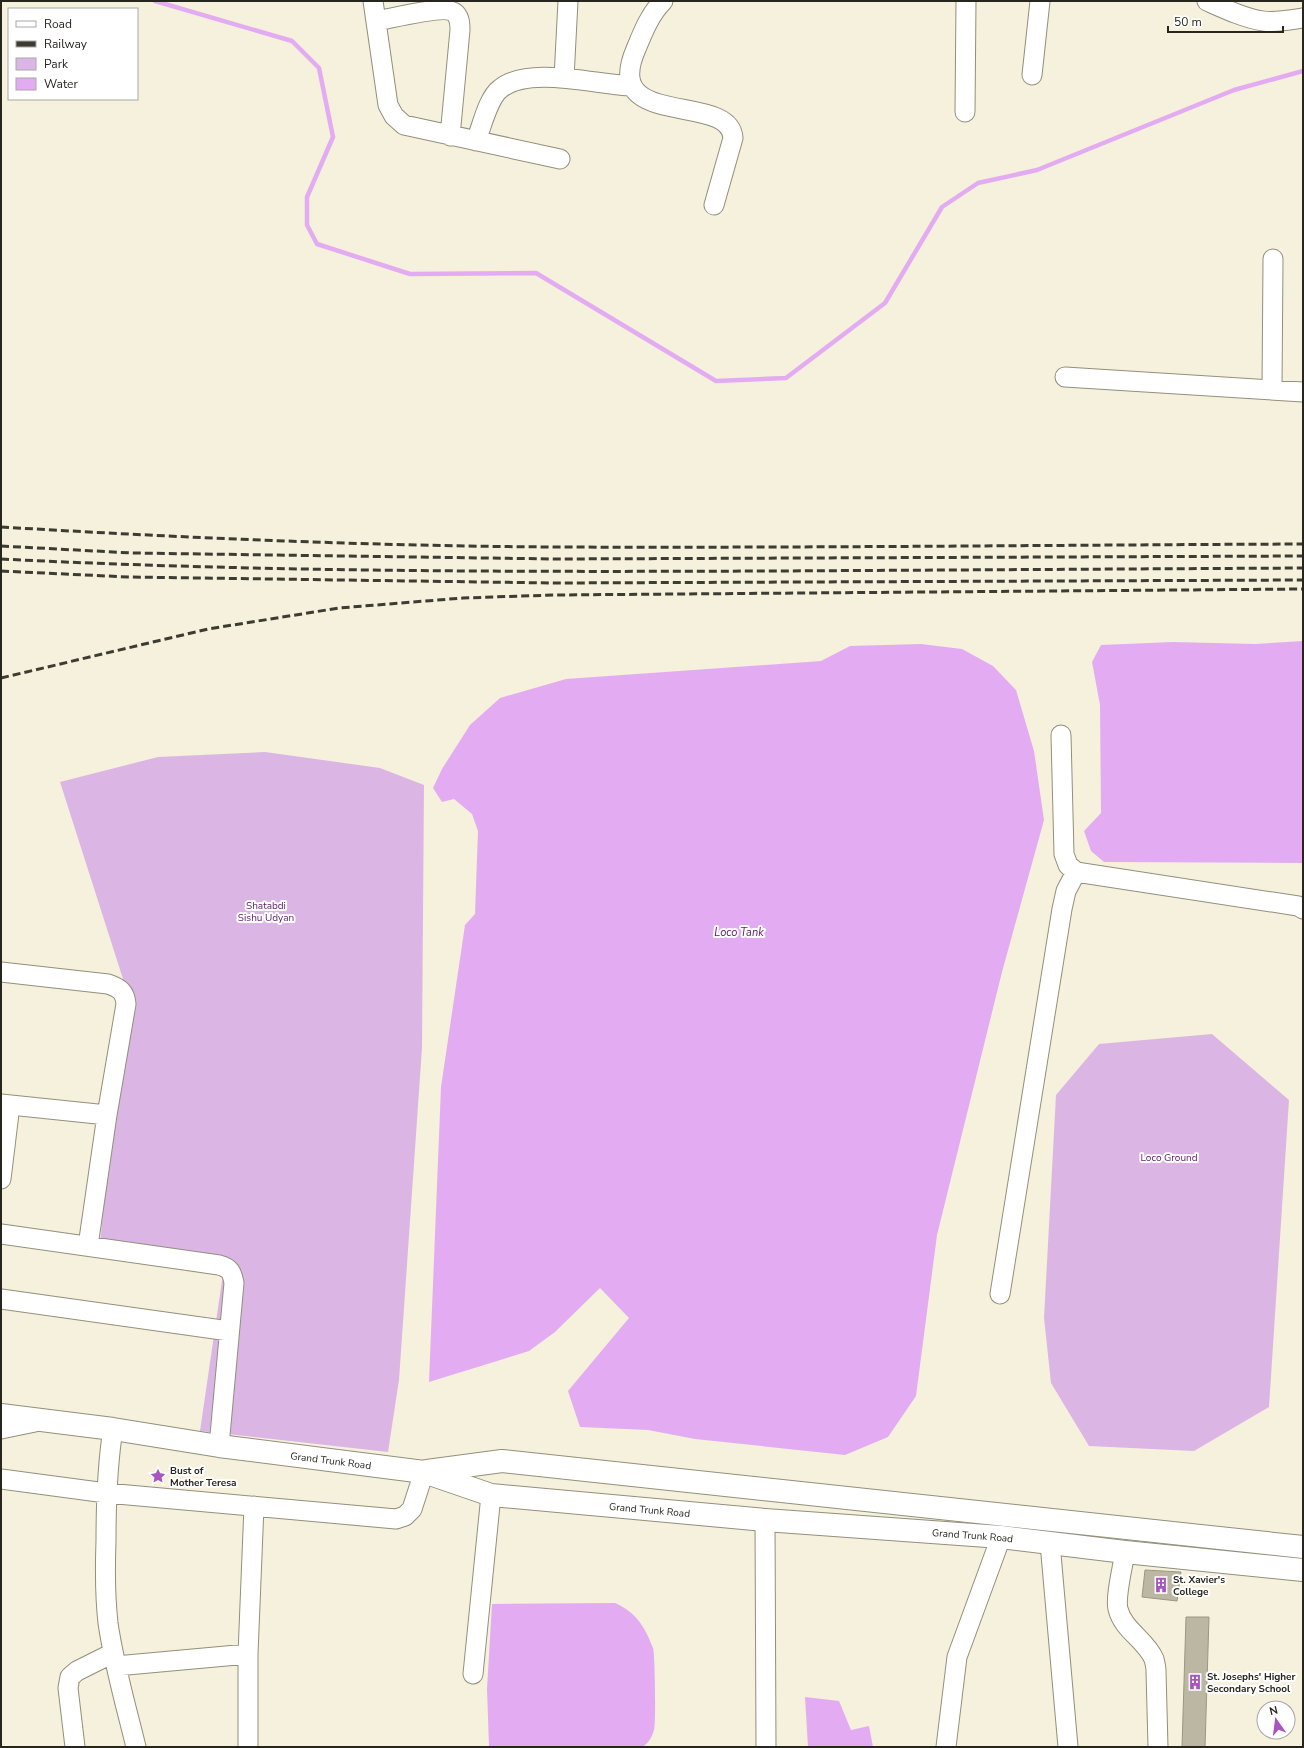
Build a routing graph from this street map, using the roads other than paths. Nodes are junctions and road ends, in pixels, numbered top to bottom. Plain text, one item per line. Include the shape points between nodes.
1 (373, 1) edge
2 (568, 1) edge
3 (663, 1) edge
4 (966, 1) edge
5 (1040, 1) edge
6 (1208, 1) edge
7 (1303, 18) edge
8 (376, 22) junction
9 (1032, 75) dead end
10 (564, 78) junction
11 (632, 86) junction
12 (965, 112) dead end
13 (450, 136) junction
14 (476, 141) junction
15 (560, 159) dead end
16 (714, 205) dead end
17 (1272, 259) dead end
18 (1065, 377) dead end
19 (1272, 389) junction
20 (1303, 392) edge
21 (1061, 735) dead end
22 (1076, 872) junction
23 (1303, 909) edge
24 (1, 972) edge
25 (5, 1105) edge
26 (107, 1115) junction
27 (1, 1179) edge
28 (1, 1234) edge
29 (88, 1246) junction
30 (1000, 1294) dead end
31 (1, 1299) edge
32 (229, 1331) junction
33 (1, 1415) edge
34 (44, 1421) junction
35 (1, 1429) edge
36 (114, 1430) junction
37 (219, 1446) junction
38 (424, 1472) junction
39 (1, 1479) edge
40 (106, 1493) junction
41 (491, 1495) junction
42 (254, 1506) junction
43 (765, 1520) junction
44 (1001, 1537) junction
45 (1050, 1543) junction
46 (1303, 1547) edge
47 (1125, 1552) junction
48 (1303, 1570) edge
49 (248, 1654) junction
50 (115, 1660) junction
51 (473, 1674) dead end
52 (75, 1747) edge
53 (136, 1747) edge
54 (248, 1747) edge
55 (766, 1747) edge
56 (946, 1747) edge
57 (1068, 1747) edge
58 (1158, 1747) edge

1 - 8 street
2 - 10 street
3 - 11 street via 647,24 633,55 630,72
4 - 12 street
5 - 9 street
6 - 7 street via 1264,21
8 - 13 street via 388,105 394,116 404,125
8 - 13 street via 429,11 447,10 454,12 459,19
10 - 11 street
10 - 14 street via 532,77 511,82 500,89 490,103
11 - 16 street via 639,96 652,102 709,115 729,125 733,138
13 - 14 street
14 - 15 street
17 - 19 street
18 - 19 street
19 - 20 street
21 - 22 street via 1064,854 1068,865
22 - 23 street via 1298,906
22 - 30 street via 1066,891 1062,909
24 - 26 street via 108,984 125,994 126,1004
25 - 26 street
25 - 27 street
26 - 29 street
28 - 29 street
29 - 32 street via 228,1268 233,1274 234,1283
31 - 32 street
32 - 37 street
33 - 34 main road, Grand Trunk Road
34 - 35 street
34 - 36 main road, Grand Trunk Road
36 - 37 main road, Grand Trunk Road
36 - 40 street
37 - 38 main road, Grand Trunk Road
38 - 41 main road, Grand Trunk Road
38 - 42 street via 412,1509 405,1516 396,1519
38 - 46 main road via 502,1461
39 - 40 street
40 - 42 street
40 - 50 street via 105,1564 108,1621
41 - 43 main road, Grand Trunk Road
41 - 51 street
42 - 49 street
43 - 44 main road, Grand Trunk Road
43 - 55 street
44 - 45 main road, Grand Trunk Road
44 - 56 street via 956,1656
45 - 47 main road, Grand Trunk Road
45 - 57 street
47 - 48 main road, Grand Trunk Road
47 - 58 street via 1118,1609 1122,1619 1154,1659
49 - 50 street
49 - 54 street
50 - 52 street via 77,1671 70,1677 68,1688
50 - 53 street

